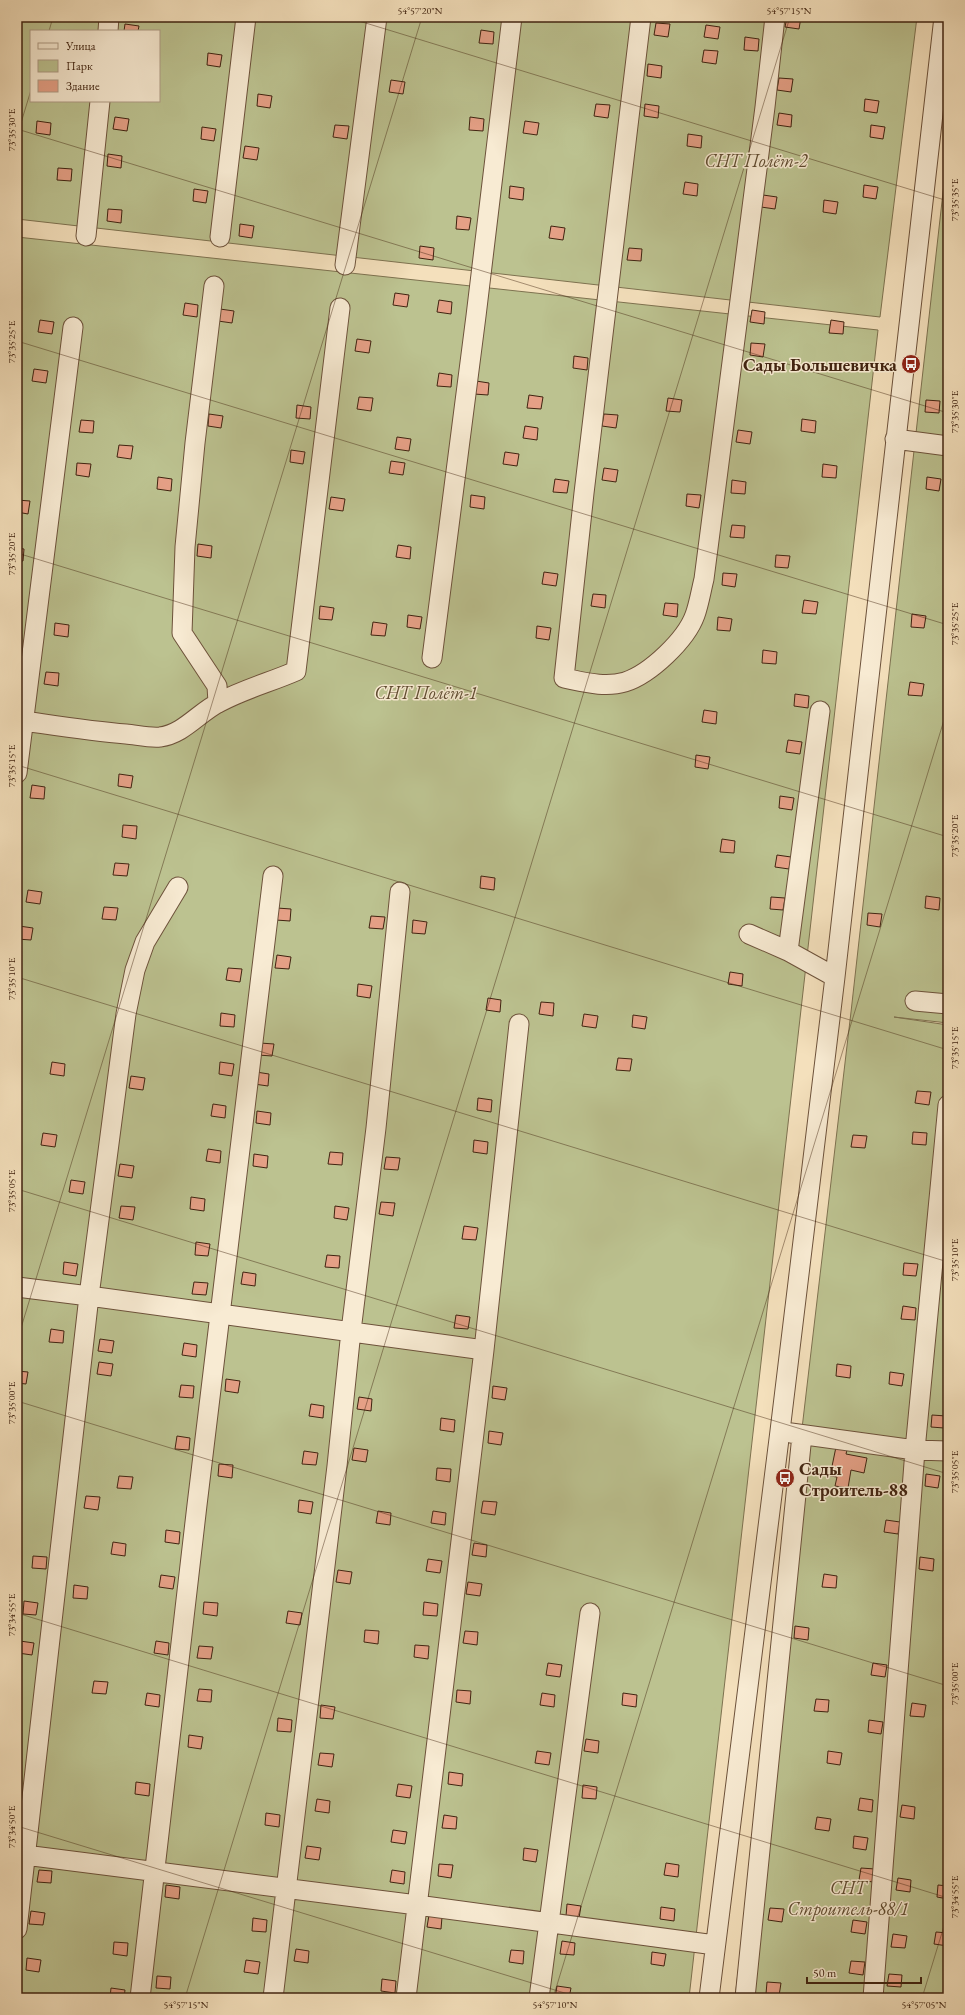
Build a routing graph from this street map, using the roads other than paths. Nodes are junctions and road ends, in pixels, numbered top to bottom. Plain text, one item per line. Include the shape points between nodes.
1 (109, 17) edge
2 (246, 17) edge
3 (377, 17) edge
4 (512, 17) edge
5 (641, 17) edge
6 (775, 17) edge
7 (944, 17) edge
8 (108, 30) edge
9 (100, 102) edge
10 (86, 236) dead end
11 (220, 237) dead end
12 (345, 265) dead end
13 (214, 286) dead end
14 (340, 308) dead end
15 (73, 327) dead end
16 (894, 439) junction
17 (948, 446) edge
18 (432, 658) dead end
19 (218, 703) junction
20 (820, 711) dead end
21 (20, 721) edge
22 (17, 773) edge
23 (273, 876) dead end
24 (178, 887) dead end
25 (400, 892) dead end
26 (749, 934) dead end
27 (788, 952) junction
28 (835, 977) junction
29 (915, 1001) dead end
30 (948, 1004) edge
31 (519, 1024) dead end
32 (948, 1105) edge
33 (17, 1288) edge
34 (90, 1296) junction
35 (219, 1314) junction
36 (351, 1331) junction
37 (484, 1350) junction
38 (780, 1431) junction
39 (802, 1435) junction
40 (915, 1450) junction
41 (948, 1451) edge
42 (590, 1613) dead end
43 (21, 1855) edge
44 (154, 1872) junction
45 (286, 1888) junction
46 (417, 1905) junction
47 (549, 1923) junction
48 (17, 1929) edge
49 (715, 1946) junction
50 (140, 1998) edge
51 (273, 1998) edge
52 (406, 1998) edge
53 (539, 1998) edge
54 (709, 1998) edge
55 (745, 1998) edge
56 (873, 1998) edge

1 - 8 street
2 - 11 street
3 - 12 street
4 - 18 street
5 - 6 street via 564,678 600,684 624,682 647,672 669,651 695,616 704,579
7 - 16 street
9 - 10 street
13 - 19 street via 185,547 182,633 217,686
14 - 19 street via 296,671
15 - 21 street
16 - 17 street
16 - 28 street
19 - 21 street via 174,733 159,737
20 - 27 street
21 - 22 street
23 - 35 street
24 - 34 street via 145,942 135,970 126,1014
25 - 36 street via 376,1128
26 - 27 street
27 - 28 street
28 - 38 street
29 - 30 street
31 - 37 street
32 - 40 street
33 - 34 street
34 - 35 street
34 - 43 street
35 - 36 street
35 - 44 street
36 - 37 street
36 - 45 street via 314,1671
37 - 46 street
38 - 39 street
38 - 49 street
39 - 40 street
39 - 55 street
40 - 41 street
40 - 56 street
42 - 47 street
43 - 44 street
43 - 48 street
44 - 45 street
44 - 50 street
45 - 46 street
45 - 51 street
46 - 47 street
46 - 52 street
47 - 49 street
47 - 53 street
49 - 54 street

